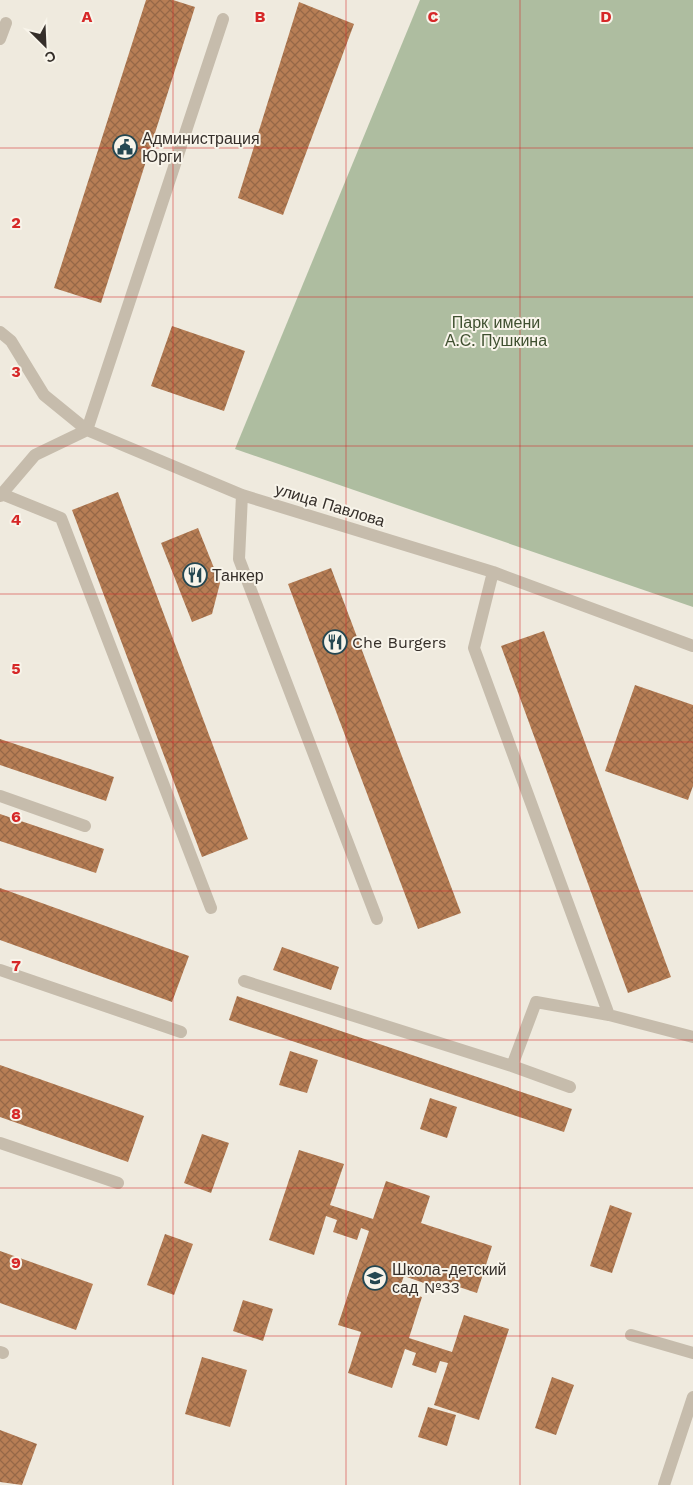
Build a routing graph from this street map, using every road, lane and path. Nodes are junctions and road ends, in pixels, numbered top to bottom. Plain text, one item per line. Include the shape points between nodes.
1 (223, 19) dead end
2 (6, 22) dead end
3 (0, 39) edge
4 (0, 332) edge
5 (87, 430) junction
6 (1, 495) edge
7 (242, 495) junction
8 (493, 572) junction
9 (693, 646) edge
10 (0, 796) edge
11 (85, 826) dead end
12 (211, 908) dead end
13 (377, 919) dead end
14 (0, 970) edge
15 (244, 980) dead end
16 (609, 1015) junction
17 (181, 1032) dead end
18 (693, 1037) edge
19 (512, 1066) junction
20 (570, 1087) dead end
21 (0, 1143) edge
22 (118, 1183) dead end
23 (631, 1335) dead end
24 (693, 1353) edge
25 (693, 1398) edge
26 (664, 1485) edge

1 - 5 street
2 - 3 street
4 - 5 street, улица Павлова via 11,341 44,396
5 - 6 street via 35,455
5 - 7 street, улица Павлова
6 - 12 street via 61,518
7 - 8 street, улица Павлова
7 - 13 street via 239,559
8 - 9 street, улица Павлова
8 - 16 street via 474,648
10 - 11 street
14 - 17 street
15 - 19 street
16 - 18 street
16 - 19 street via 536,1002
19 - 20 street
21 - 22 street
23 - 24 street
25 - 26 street

